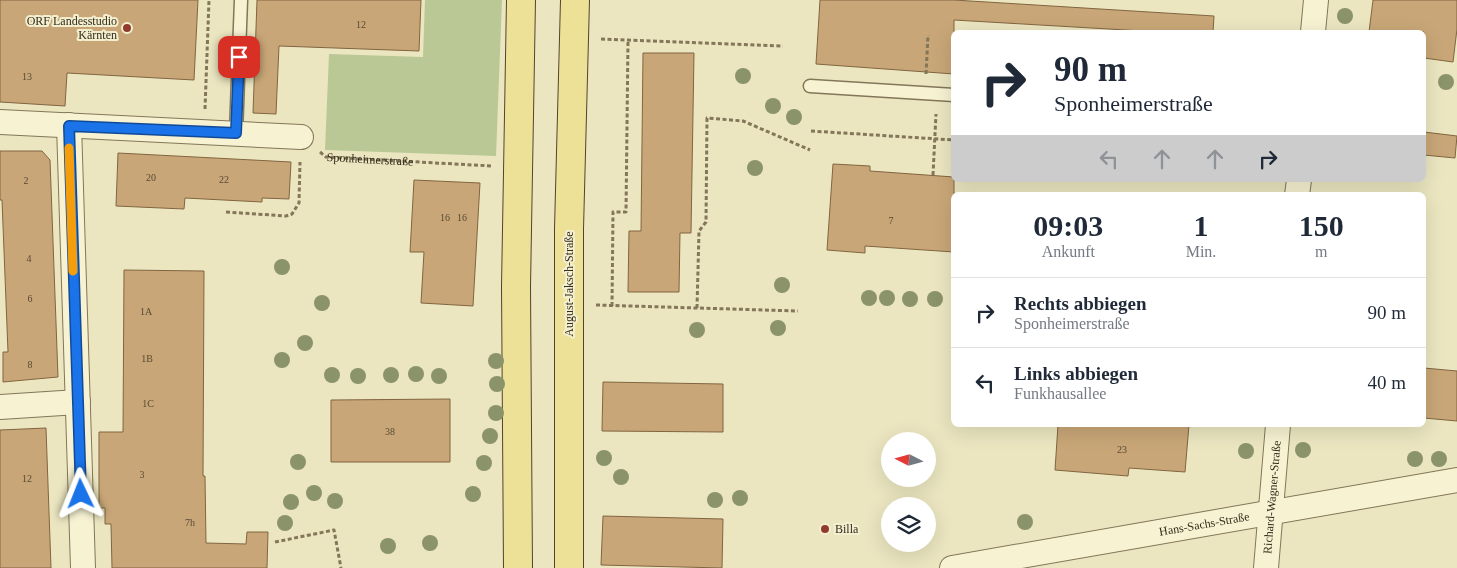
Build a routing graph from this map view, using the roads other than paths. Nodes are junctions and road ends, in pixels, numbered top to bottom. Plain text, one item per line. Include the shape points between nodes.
1 (240, 0) edge
2 (522, 0) edge
3 (575, 0) edge
4 (1316, 0) edge
5 (1313, 30) edge
6 (810, 86) dead end
7 (951, 95) edge
8 (0, 122) edge
9 (69, 126) junction
10 (236, 133) junction
11 (301, 137) road end
12 (78, 402) junction
13 (0, 407) edge
14 (1278, 427) edge
15 (1457, 480) edge
16 (1271, 513) junction
17 (84, 568) edge
18 (518, 568) edge
19 (569, 568) edge
20 (952, 568) edge
21 (1266, 568) edge

1 - 10 lane
2 - 18 main road via 516,286
3 - 19 main road, August-Jaksch-Straße via 569,304
4 - 5 street
6 - 7 lane
8 - 9 street
9 - 10 street
9 - 12 street
10 - 11 street
12 - 13 street
12 - 17 street
14 - 16 street, Richard-Wagner-Straße
15 - 16 street, Hans-Sachs-Straße
16 - 20 street, Hans-Sachs-Straße
16 - 21 street, Richard-Wagner-Straße

